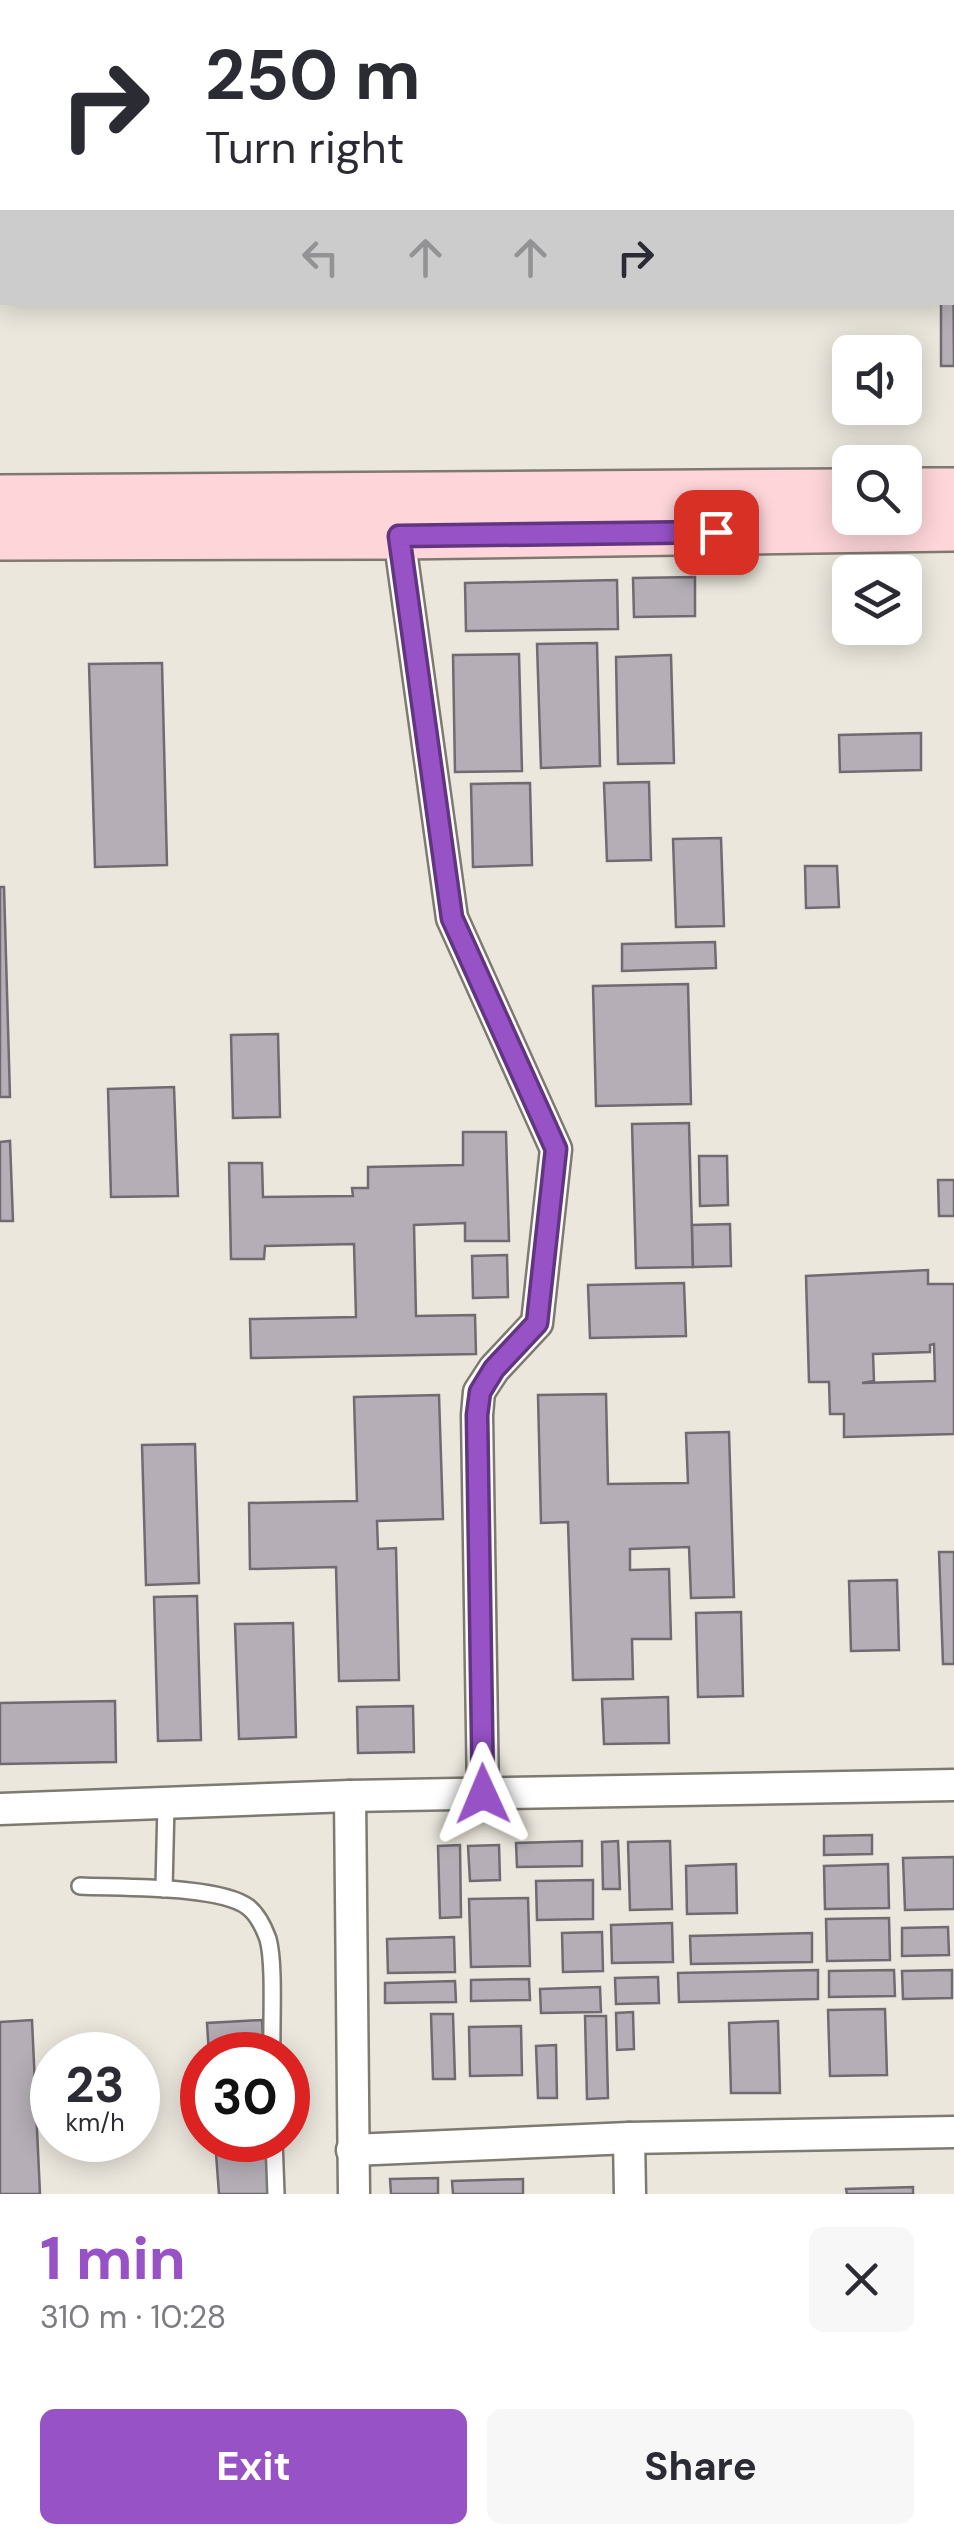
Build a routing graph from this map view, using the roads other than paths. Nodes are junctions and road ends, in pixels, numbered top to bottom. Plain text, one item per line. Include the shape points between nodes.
1 (954, 491) edge
2 (832, 492) edge
3 (922, 492) edge
4 (0, 498) edge
5 (954, 528) edge
6 (399, 536) junction
7 (0, 537) edge
8 (954, 1785) edge
9 (483, 1794) junction
10 (350, 1796) junction
11 (166, 1803) junction
12 (0, 1809) edge
13 (80, 1886) dead end
14 (164, 1889) junction
15 (271, 2032) edge
16 (954, 2132) edge
17 (629, 2138) junction
18 (352, 2150) junction
19 (275, 2162) edge
20 (276, 2194) edge
21 (354, 2194) edge
22 (630, 2194) edge

1 - 3 main road
2 - 4 main road
5 - 6 main road
6 - 7 main road
6 - 9 street via 452,918 556,1149 537,1323 494,1369 480,1392 477,1415
8 - 9 street
9 - 10 street
10 - 11 street
10 - 18 street
11 - 12 street
11 - 14 lane
13 - 14 lane
14 - 15 lane via 249,1907 269,1942
16 - 17 street
17 - 18 street
17 - 22 street
18 - 21 street
19 - 20 lane

